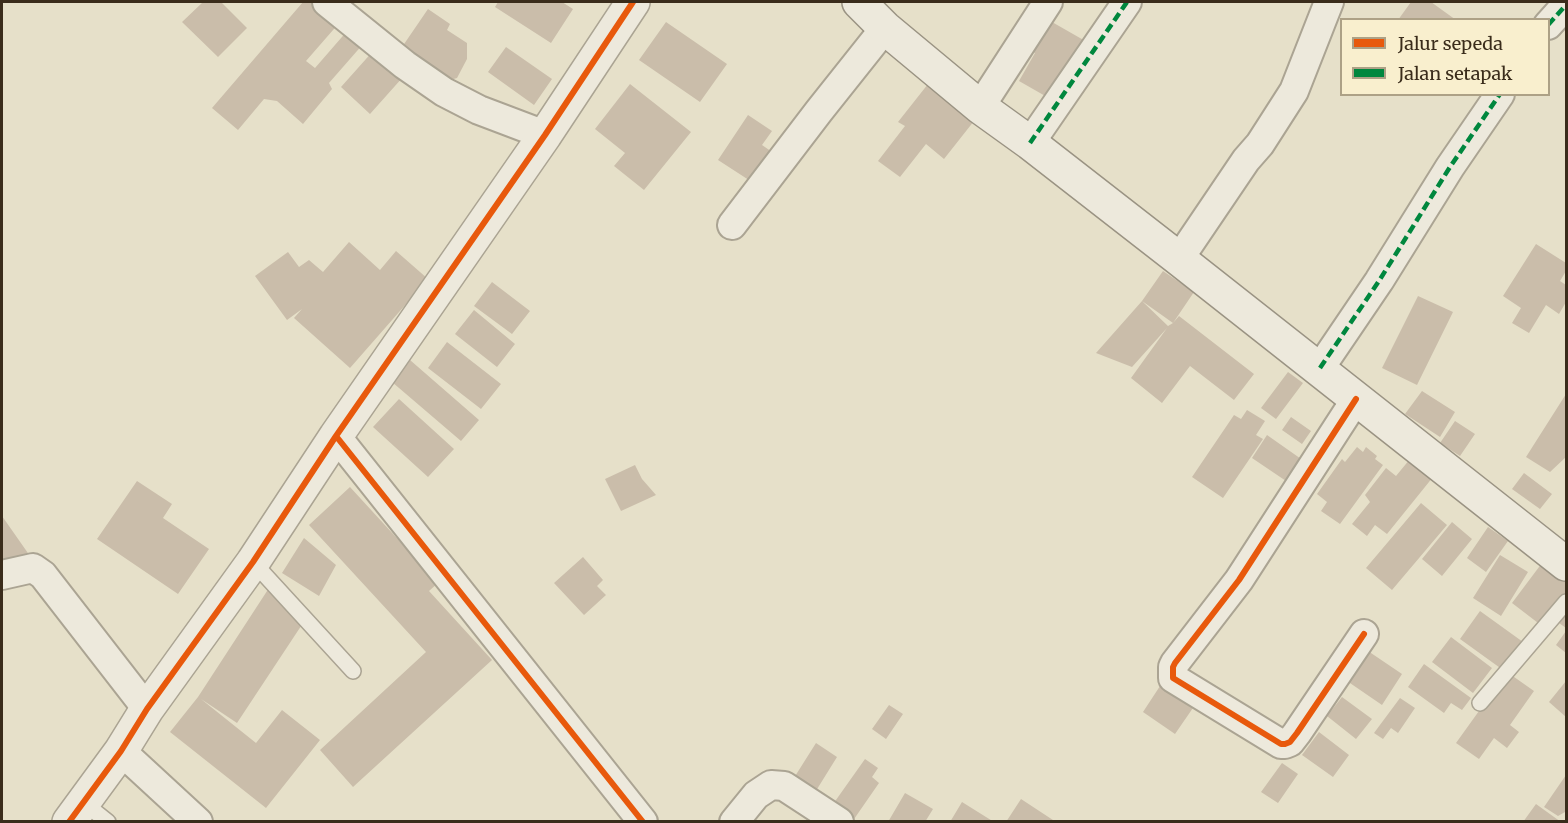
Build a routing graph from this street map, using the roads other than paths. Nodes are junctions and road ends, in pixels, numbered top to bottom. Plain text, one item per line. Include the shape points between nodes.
1 (327, 2) edge
2 (633, 2) edge
3 (859, 2) edge
4 (1048, 2) edge
5 (1127, 2) edge
6 (1329, 2) edge
7 (1566, 5) edge
8 (1550, 23) edge
9 (885, 28) junction
10 (1499, 96) edge
11 (980, 107) junction
12 (545, 135) junction
13 (1030, 143) junction
14 (732, 225) dead end
15 (1179, 259) junction
16 (1320, 369) junction
17 (1356, 399) junction
18 (336, 436) junction
19 (253, 562) junction
20 (1566, 564) edge
21 (2, 575) edge
22 (1566, 602) edge
23 (1364, 634) dead end
24 (353, 671) dead end
25 (1480, 703) dead end
26 (147, 709) junction
27 (121, 751) junction
28 (87, 815) edge
29 (198, 822) edge
30 (643, 822) edge
31 (734, 822) edge
32 (839, 822) edge

1 - 12 street via 444,92
2 - 12 street
3 - 9 street
4 - 11 street
5 - 13 street
6 - 15 street via 1294,91
7 - 8 street
9 - 11 street
9 - 14 street
10 - 16 street
11 - 13 street
12 - 18 street
13 - 15 street
15 - 16 street
16 - 17 street
17 - 20 street
17 - 23 street via 1239,580 1175,663 1173,678 1285,744 1298,733
18 - 19 street
18 - 30 street
19 - 24 lane
19 - 26 street
21 - 26 street via 33,568 43,575
22 - 25 lane
26 - 27 street
27 - 28 street
27 - 29 street
31 - 32 street via 756,795 771,785 784,786

